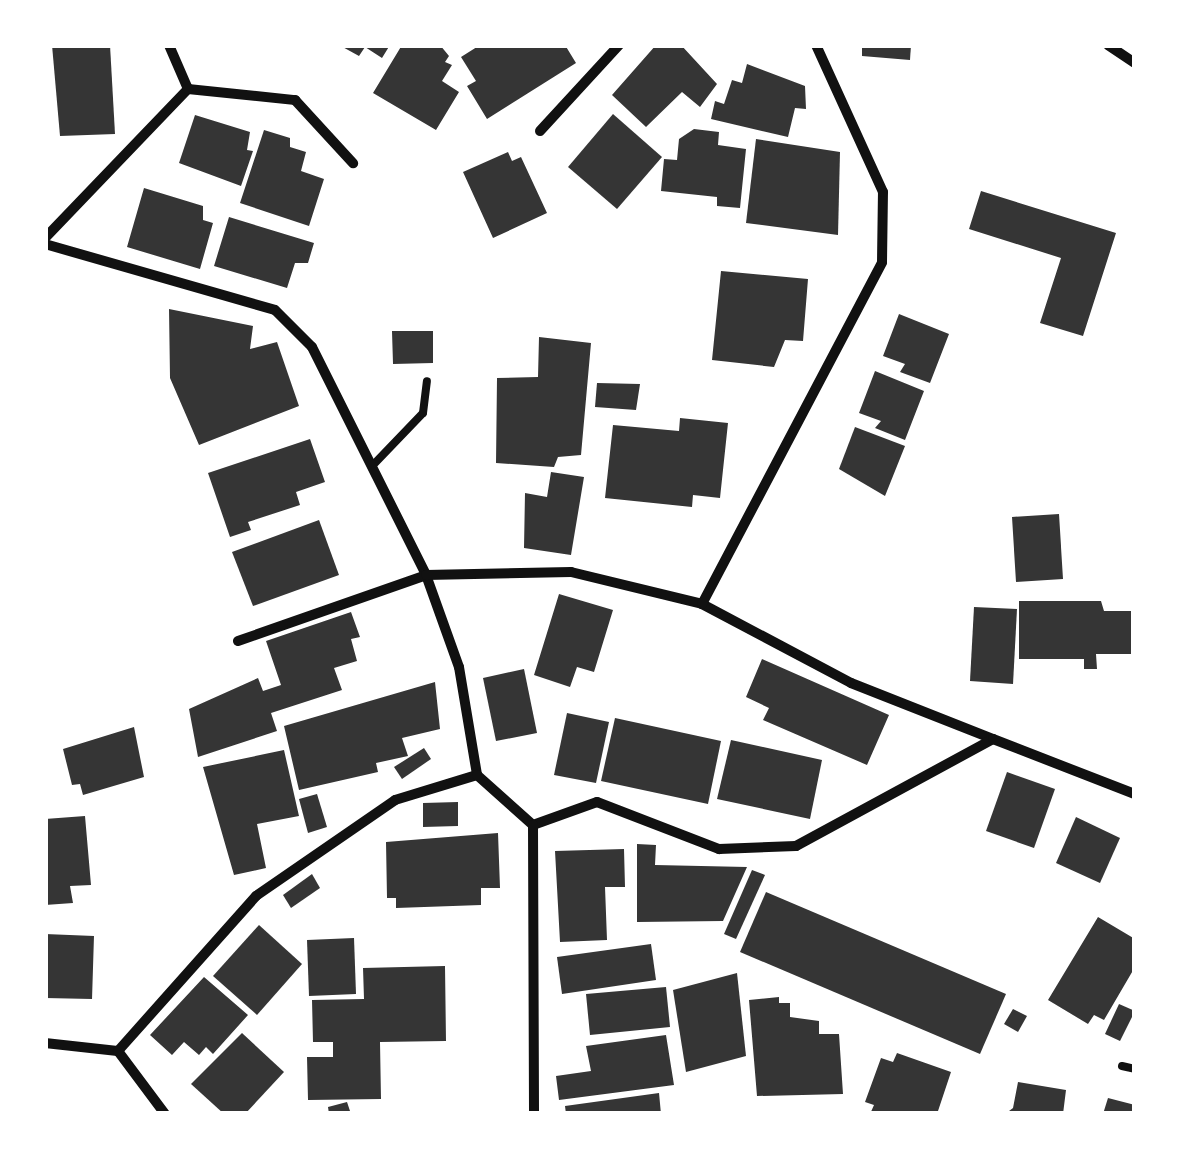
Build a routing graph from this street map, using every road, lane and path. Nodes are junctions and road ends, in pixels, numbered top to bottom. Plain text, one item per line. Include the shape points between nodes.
1 (168, 45) edge
2 (620, 45) edge
3 (816, 45) edge
4 (1108, 45) edge
5 (1135, 63) edge
6 (188, 89) junction
7 (540, 131) dead end
8 (353, 163) dead end
9 (45, 241) edge
10 (427, 381) dead end
11 (375, 463) junction
12 (426, 575) junction
13 (702, 604) junction
14 (238, 641) dead end
15 (994, 739) junction
16 (477, 775) junction
17 (1135, 794) edge
18 (533, 825) junction
19 (45, 1042) edge
20 (118, 1051) junction
21 (1122, 1066) dead end
22 (1135, 1069) edge
23 (165, 1114) edge
24 (534, 1114) edge

1 - 6 street
2 - 7 street
3 - 13 street via 883,192 882,262
4 - 5 street
6 - 8 street via 296,100
6 - 9 street
9 - 11 street via 274,310 312,347
10 - 11 lane via 423,413
11 - 12 street
12 - 13 street via 571,572
12 - 14 street
12 - 16 street via 460,667
13 - 15 street via 851,683
15 - 17 street
15 - 18 street via 796,846 719,850 598,802
16 - 18 street
16 - 20 street via 395,800 256,896
18 - 24 street
19 - 20 street
20 - 23 street
21 - 22 lane

